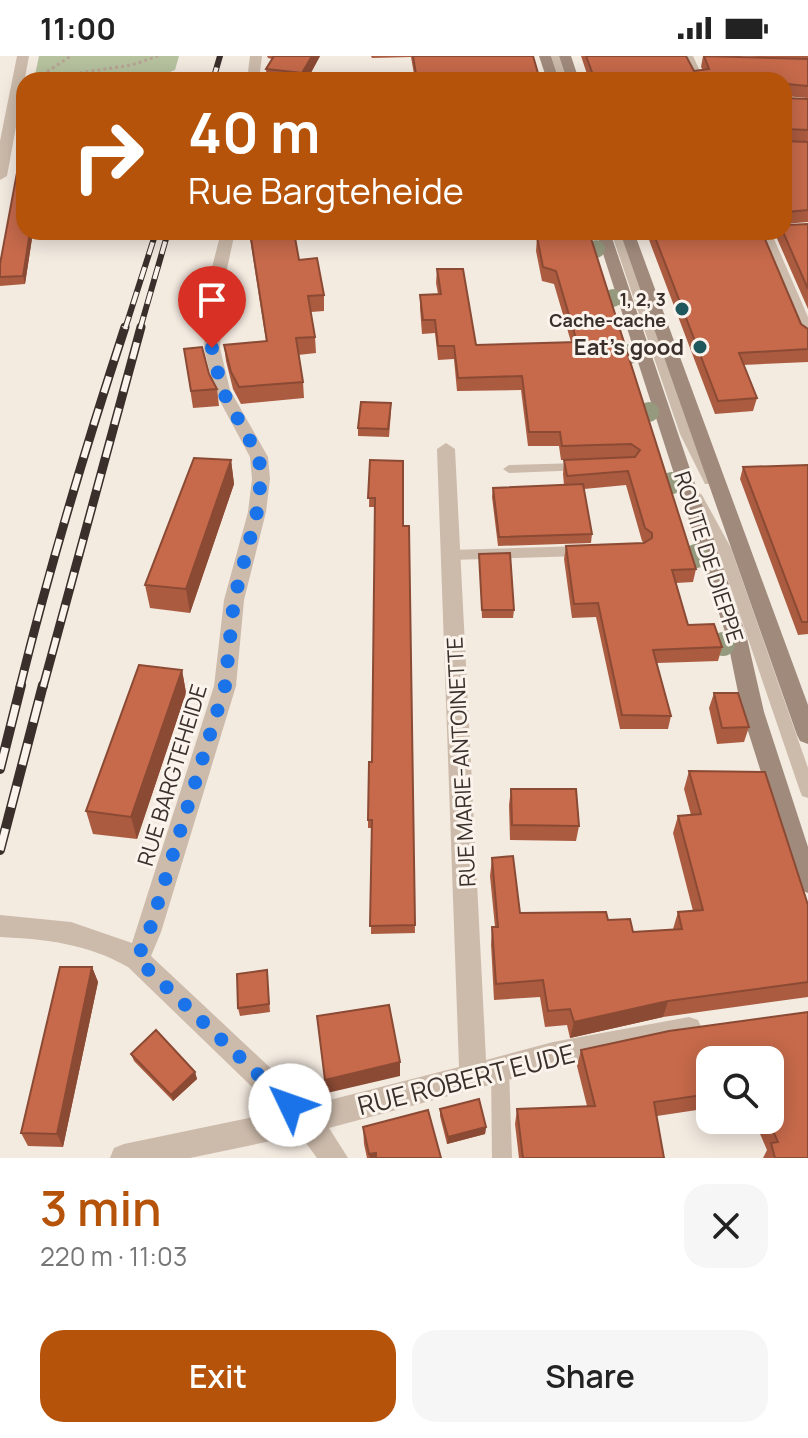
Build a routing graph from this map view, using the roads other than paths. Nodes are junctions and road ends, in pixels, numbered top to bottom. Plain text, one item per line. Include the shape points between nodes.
1 (688, 59) edge
2 (704, 62) edge
3 (16, 93) edge
4 (0, 176) edge
5 (226, 240) edge
6 (606, 240) edge
7 (619, 240) edge
8 (630, 240) edge
9 (767, 240) edge
10 (808, 336) edge
11 (446, 449) dead end
12 (678, 463) junction
13 (599, 466) edge
14 (509, 469) dead end
15 (729, 516) junction
16 (594, 550) edge
17 (451, 555) junction
18 (808, 735) edge
19 (808, 791) edge
20 (808, 883) edge
21 (0, 926) edge
22 (137, 959) junction
23 (709, 1026) edge
24 (500, 1069) junction
25 (473, 1075) junction
26 (306, 1120) junction
27 (124, 1158) edge
28 (334, 1158) edge
29 (502, 1158) edge

1 - 2 lane
3 - 4 street
5 - 22 street, RUE BARGTEHEIDE via 215,287 212,348 222,390 259,457 261,479 234,600 225,686
6 - 12 main road, ROUTE DE DIEPPE
7 - 15 lane via 686,434
8 - 15 main road, ROUTE DE DIEPPE
9 - 10 street
11 - 17 street, RUE MARIE-ANTOINETTE
12 - 19 lane via 724,548
12 - 20 main road, ROUTE DE DIEPPE via 737,638 753,712
13 - 14 lane
15 - 18 main road, ROUTE DE DIEPPE
16 - 17 lane
17 - 25 street, RUE MARIE-ANTOINETTE
21 - 22 street via 48,928 103,941
22 - 26 street
23 - 24 street, RUE ROBERT EUDE
24 - 25 street, RUE ROBERT EUDE
24 - 29 lane
25 - 26 street, RUE ROBERT EUDE
26 - 27 street, RUE ROBERT EUDE
26 - 28 street

